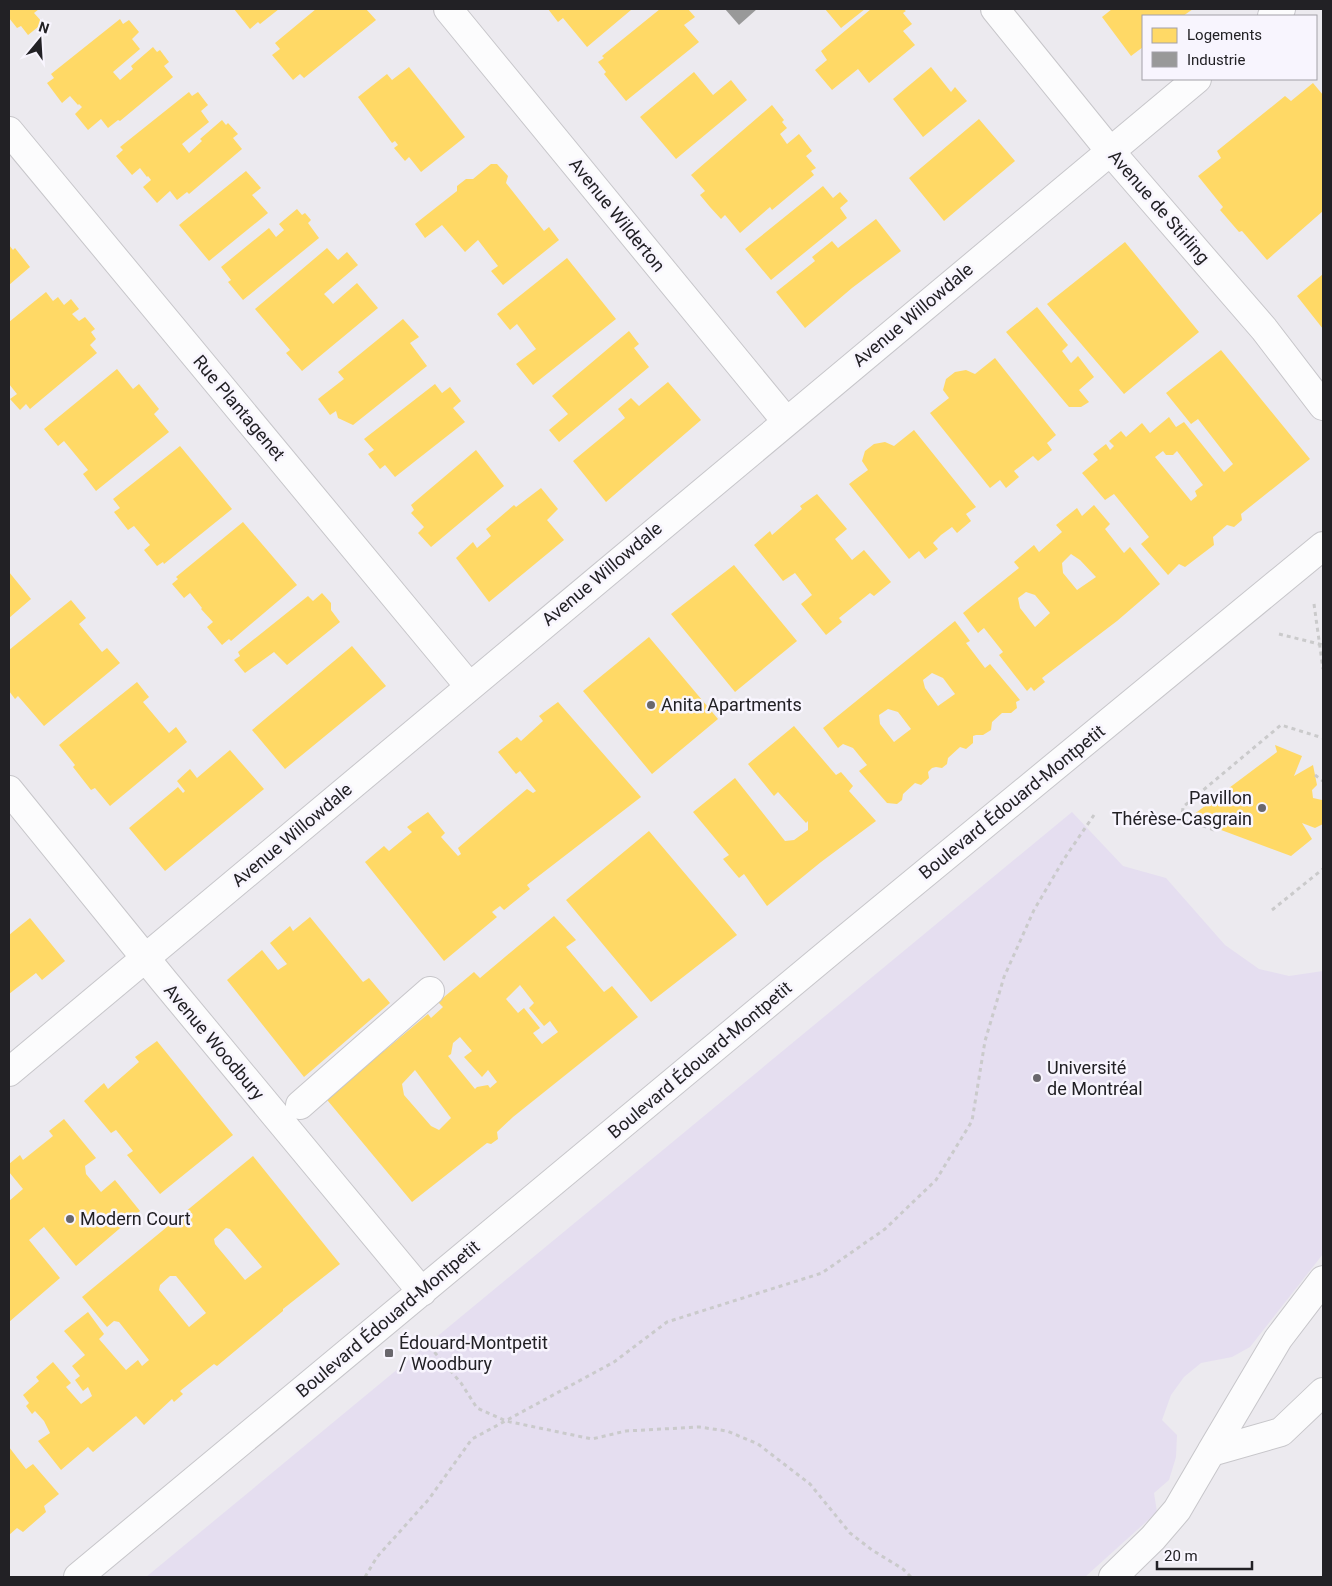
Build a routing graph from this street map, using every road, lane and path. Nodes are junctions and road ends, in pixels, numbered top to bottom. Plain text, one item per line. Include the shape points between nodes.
1 (448, 9) edge
2 (995, 9) edge
3 (1196, 80) edge
4 (9, 131) edge
5 (1110, 151) junction
6 (1323, 406) edge
7 (786, 421) junction
8 (1323, 546) edge
9 (1314, 604) dead end
10 (1279, 634) dead end
11 (1322, 645) edge
12 (1323, 669) edge
13 (469, 686) junction
14 (1323, 738) edge
15 (1315, 775) dead end
16 (1323, 781) edge
17 (9, 790) edge
18 (1094, 815) dead end
19 (1214, 830) dead end
20 (1323, 869) edge
21 (1272, 910) dead end
22 (146, 958) junction
23 (430, 992) dead end
24 (9, 1072) edge
25 (300, 1105) dead end
26 (1323, 1280) edge
27 (422, 1292) junction
28 (424, 1340) dead end
29 (1323, 1392) edge
30 (506, 1421) junction
31 (1211, 1452) junction
32 (78, 1577) edge
33 (364, 1577) edge
34 (911, 1577) edge
35 (1113, 1577) edge

1 - 7 street, Avenue Wilderton
2 - 5 street, Avenue de Stirling
3 - 5 street, Avenue Willowdale
4 - 13 street, Rue Plantagenet
5 - 6 street, Avenue de Stirling via 1264,329
5 - 7 street, Avenue Willowdale
7 - 13 street, Avenue Willowdale
8 - 27 street, Boulevard Édouard-Montpetit
9 - 11 path
10 - 11 path
11 - 12 path
13 - 22 street, Avenue Willowdale
14 - 19 path via 1281,725 1183,808 1182,818
15 - 16 path
17 - 22 street, Avenue Woodbury
18 - 30 path via 1034,910 1004,977 985,1041 972,1121 936,1180 885,1229 822,1273 667,1322 614,1362
20 - 21 path
22 - 24 street, Avenue Willowdale
22 - 27 street, Avenue Woodbury
23 - 25 street
26 - 31 street via 1278,1339
27 - 32 street, Boulevard Édouard-Montpetit
28 - 30 path via 461,1383 477,1408
29 - 31 street via 1281,1432
30 - 33 path via 472,1439 430,1499 377,1557
30 - 34 path via 592,1439 626,1432 699,1427 726,1431 758,1444 810,1484 850,1533
31 - 35 street via 1177,1510

